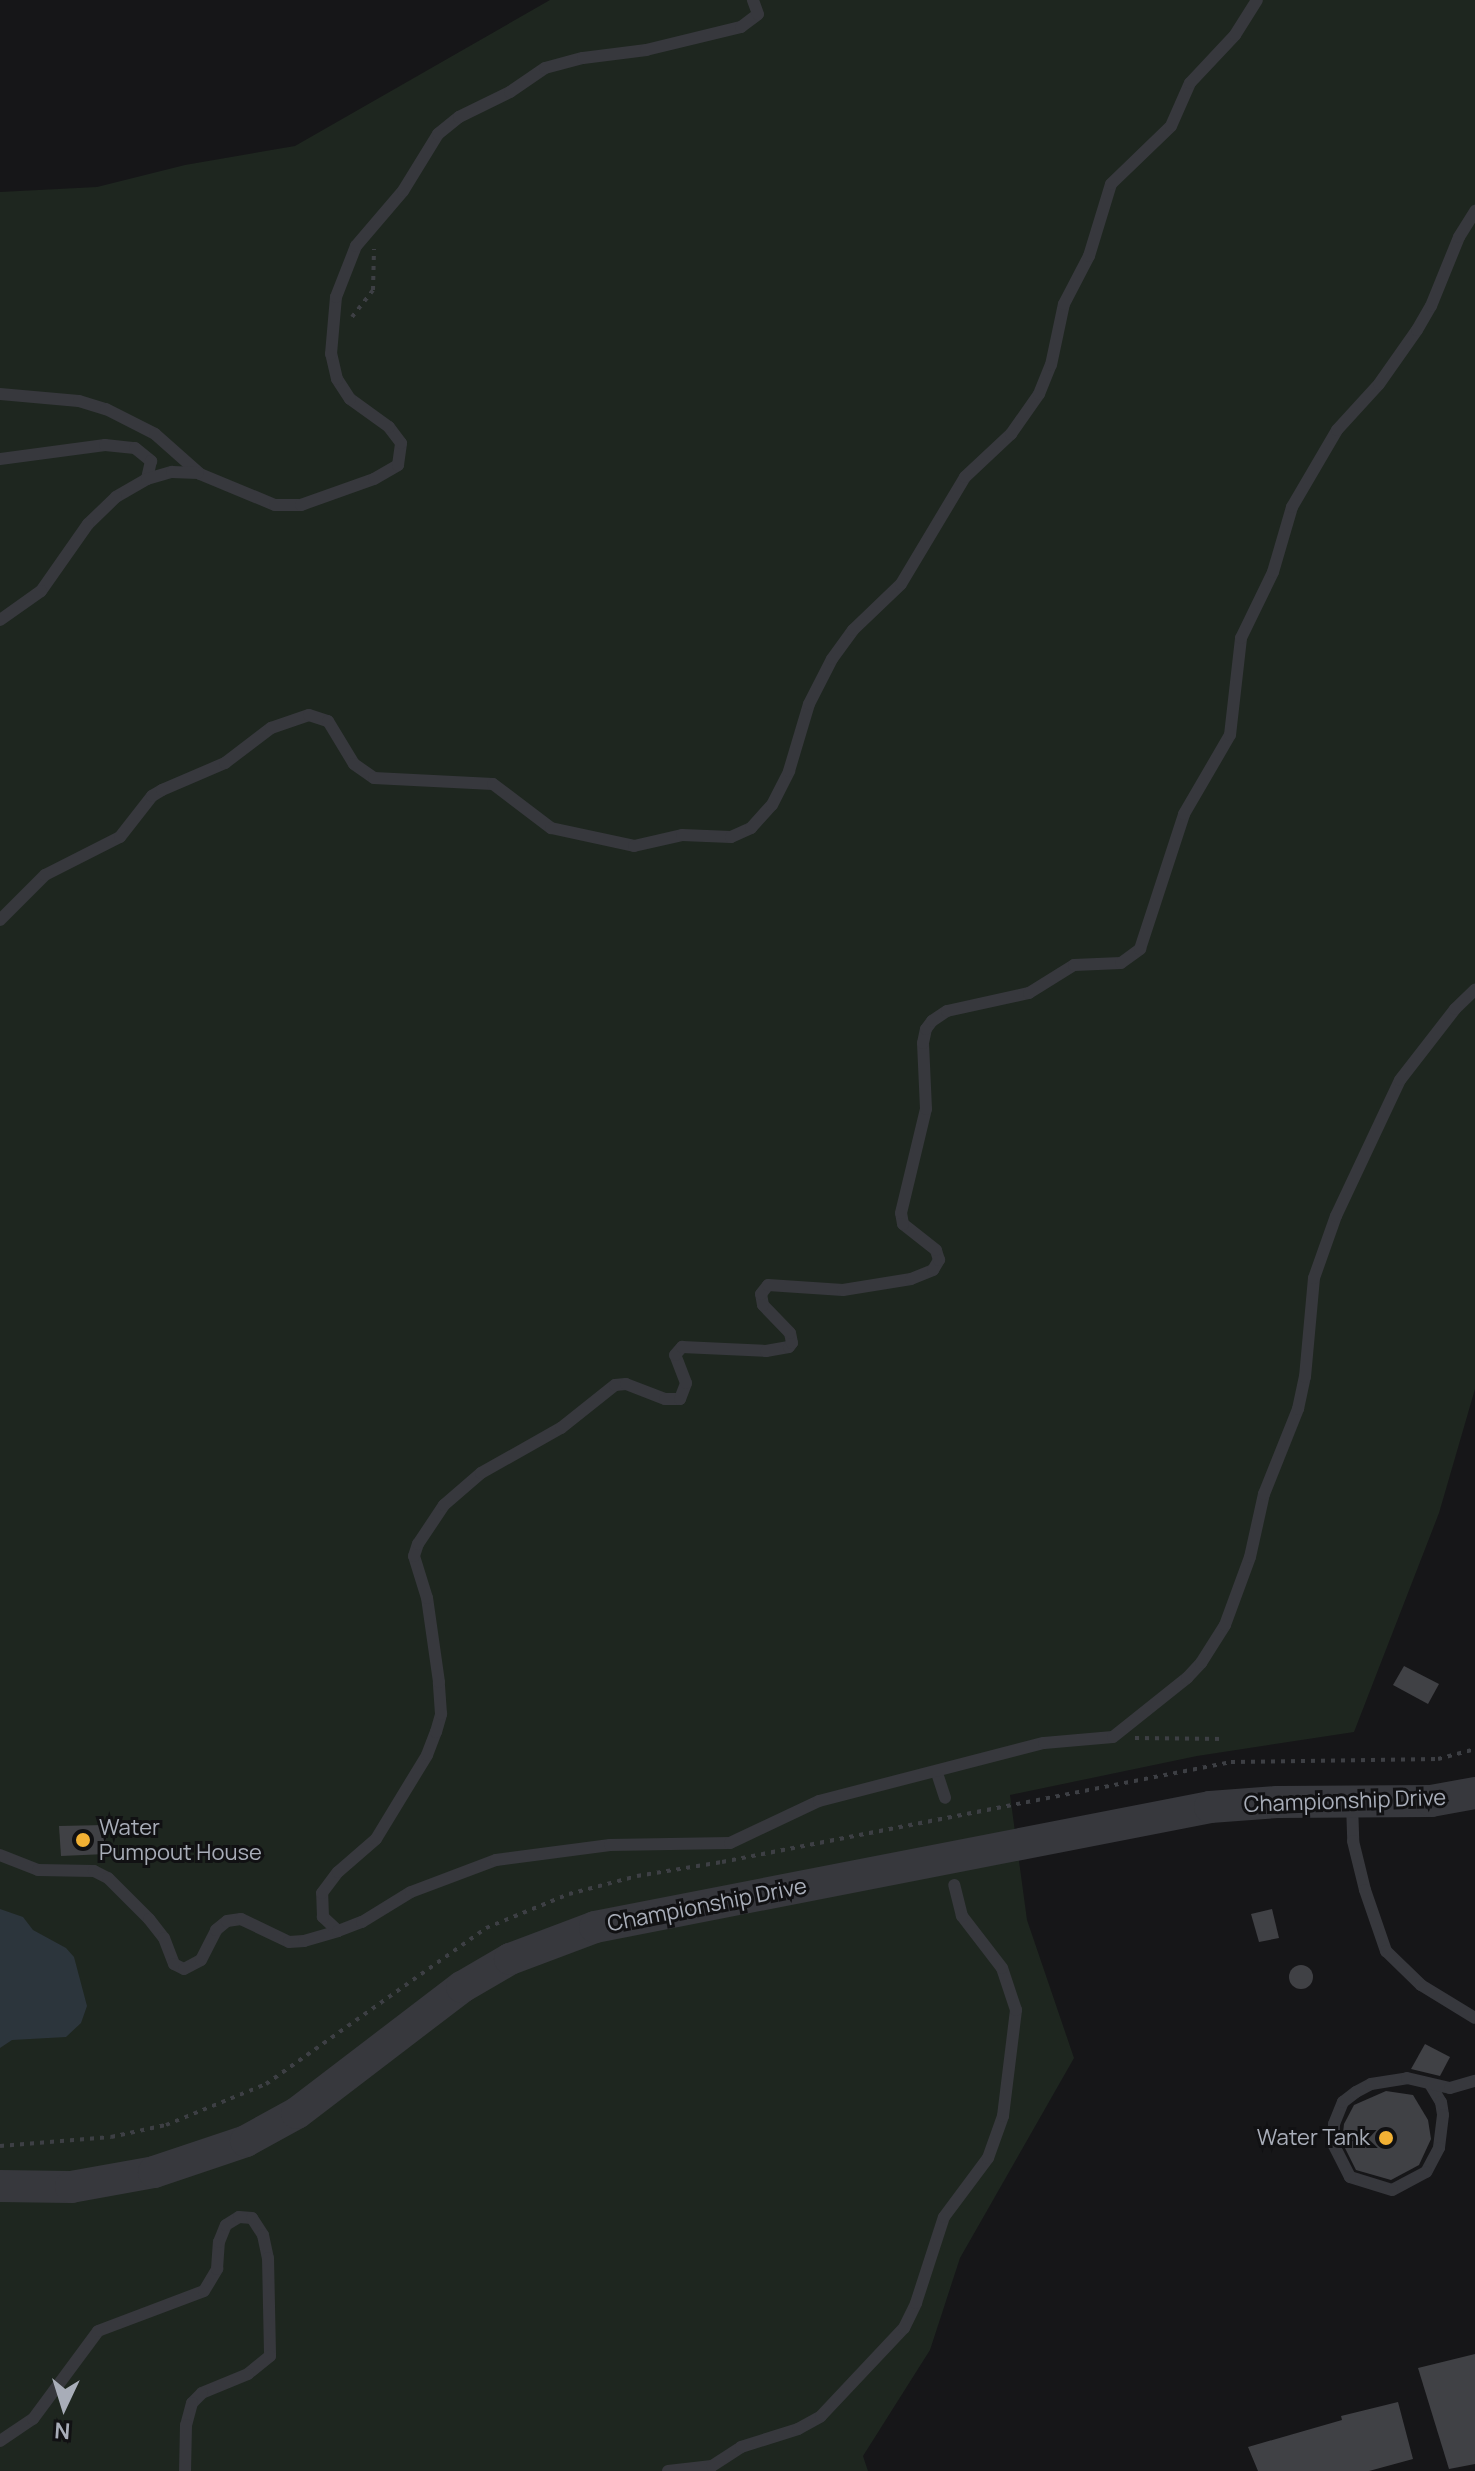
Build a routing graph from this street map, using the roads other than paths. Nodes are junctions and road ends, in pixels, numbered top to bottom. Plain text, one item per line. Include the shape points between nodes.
1 (753, 0) edge
2 (1257, 0) edge
3 (1475, 211) edge
4 (0, 394) edge
5 (0, 459) edge
6 (200, 474) junction
7 (147, 479) junction
8 (0, 620) edge
9 (0, 920) edge
10 (1475, 990) edge
11 (937, 1773) junction
12 (1475, 1793) edge
13 (945, 1798) dead end
14 (1352, 1804) junction
15 (0, 1855) edge
16 (954, 1885) dead end
17 (338, 1931) junction
18 (1475, 2018) edge
19 (1475, 2081) edge
20 (1430, 2084) junction
21 (0, 2186) edge
22 (0, 2441) edge
23 (185, 2471) edge
24 (668, 2471) edge

1 - 6 lane via 758,14 741,27 646,50 558,63 438,134 342,275 333,316 333,367 344,392 397,435 402,455 398,465 366,483 292,506 269,503
2 - 9 lane via 1235,35 1190,83 1171,126 1111,184 1089,256 1064,304 1039,394 1011,434 965,477 901,584 853,630 832,659 809,704 789,771 772,805 751,828 731,837 682,835 634,846 551,828 493,784 374,778 354,764 328,721 309,715 271,728 225,763 162,790 120,837 45,875
3 - 17 lane via 1417,330 1337,430 1292,507 1273,572 1241,638 1230,735 1184,814 1140,949 1121,963 1074,965 1029,993 947,1011 926,1029 926,1109 901,1213 903,1224 936,1250 939,1260 933,1270 911,1279 843,1290 768,1285 761,1294 763,1305 790,1333 789,1347 682,1347 675,1355 686,1383 680,1399 615,1385 561,1428 469,1482 444,1505 418,1544 414,1556 427,1598 441,1714 432,1746 376,1839 322,1893 323,1917
4 - 6 lane via 79,401 106,409 155,434
5 - 7 lane via 122,445 151,461
6 - 7 lane via 172,472
7 - 8 lane via 116,497 88,524 41,591
10 - 11 lane via 1400,1080 1324,1245 1311,1292 1300,1402 1264,1494 1250,1557 1220,1635 1187,1678 1121,1732 1044,1743
11 - 13 lane
11 - 17 lane via 819,1801 730,1843 610,1845 496,1860 411,1892
12 - 14 street, Championship Drive via 1431,1801
14 - 18 lane via 1353,1841 1386,1951 1421,1985
14 - 21 street, Championship Drive via 1210,1807 595,1927 510,1959 462,1987 297,2113 246,2141 154,2172 71,2187
15 - 17 lane via 38,1870 94,1871 108,1878 149,1919 174,1964 184,1969 201,1960 216,1930 227,1921 241,1919 289,1942
16 - 24 lane via 962,1916 1002,1968 1016,2010 1003,2116 988,2158 944,2217 904,2328 821,2416 741,2447 712,2466
19 - 20 lane via 1450,2088
20 - 20 lane via 1407,2078 1371,2084 1343,2102 1333,2144 1350,2177 1392,2190 1426,2172 1439,2148 1443,2115
22 - 23 lane via 33,2419 98,2331 204,2291 217,2269 226,2225 239,2217 252,2218 268,2258 270,2356 248,2374 202,2393 192,2403

